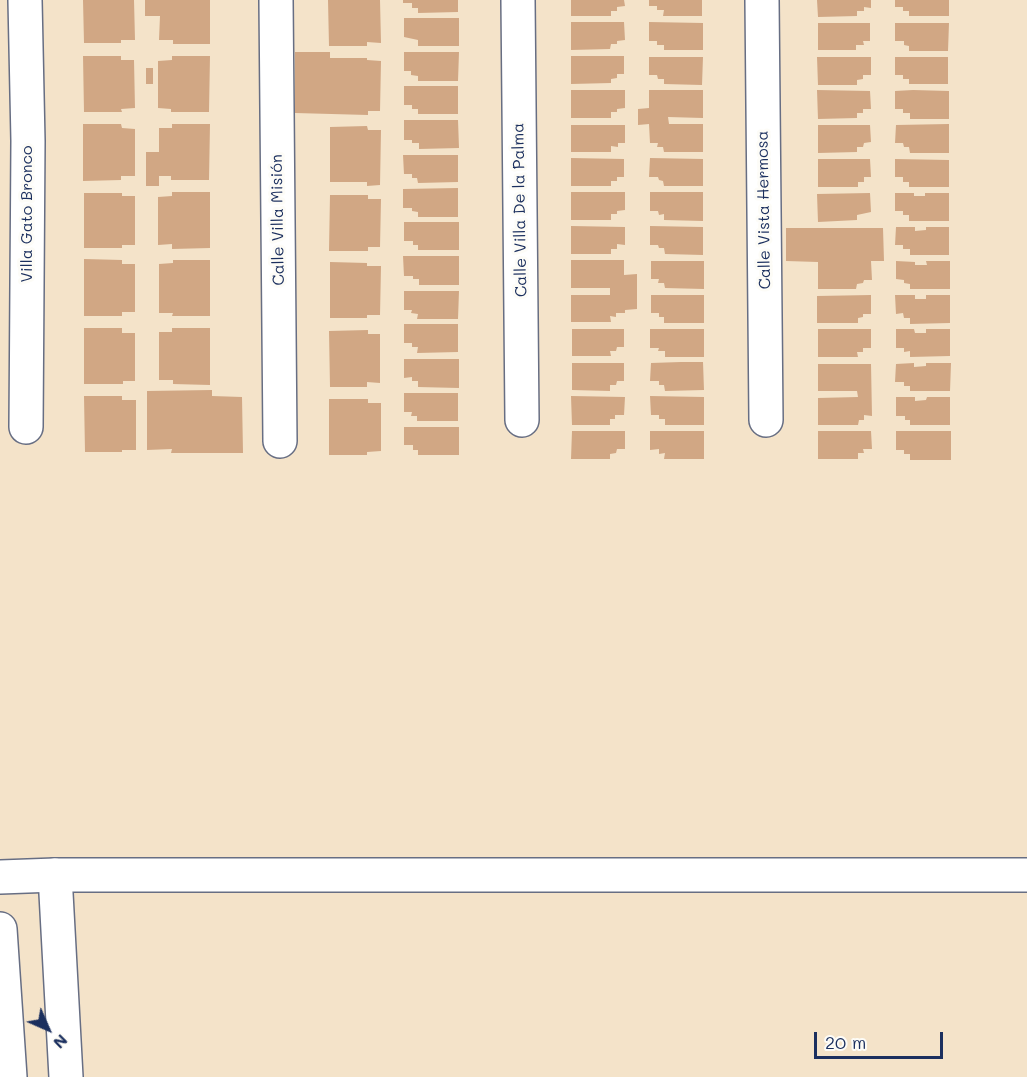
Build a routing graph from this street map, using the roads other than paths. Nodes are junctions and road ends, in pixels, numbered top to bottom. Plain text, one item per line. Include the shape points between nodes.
1 (25, 0) edge
2 (276, 0) edge
3 (518, 0) edge
4 (762, 0) edge
5 (522, 420) dead end
6 (766, 420) dead end
7 (26, 427) dead end
8 (280, 441) dead end
9 (55, 875) junction
10 (1027, 876) edge
11 (0, 877) edge
12 (0, 929) edge
13 (10, 1077) edge
14 (66, 1077) edge

1 - 7 street, Villa Gato Bronco
2 - 8 street, Calle Villa Misión
3 - 5 street, Calle Villa De la Palma
4 - 6 street, Calle Vista Hermosa
9 - 10 street
9 - 11 street
9 - 14 street
12 - 13 street

